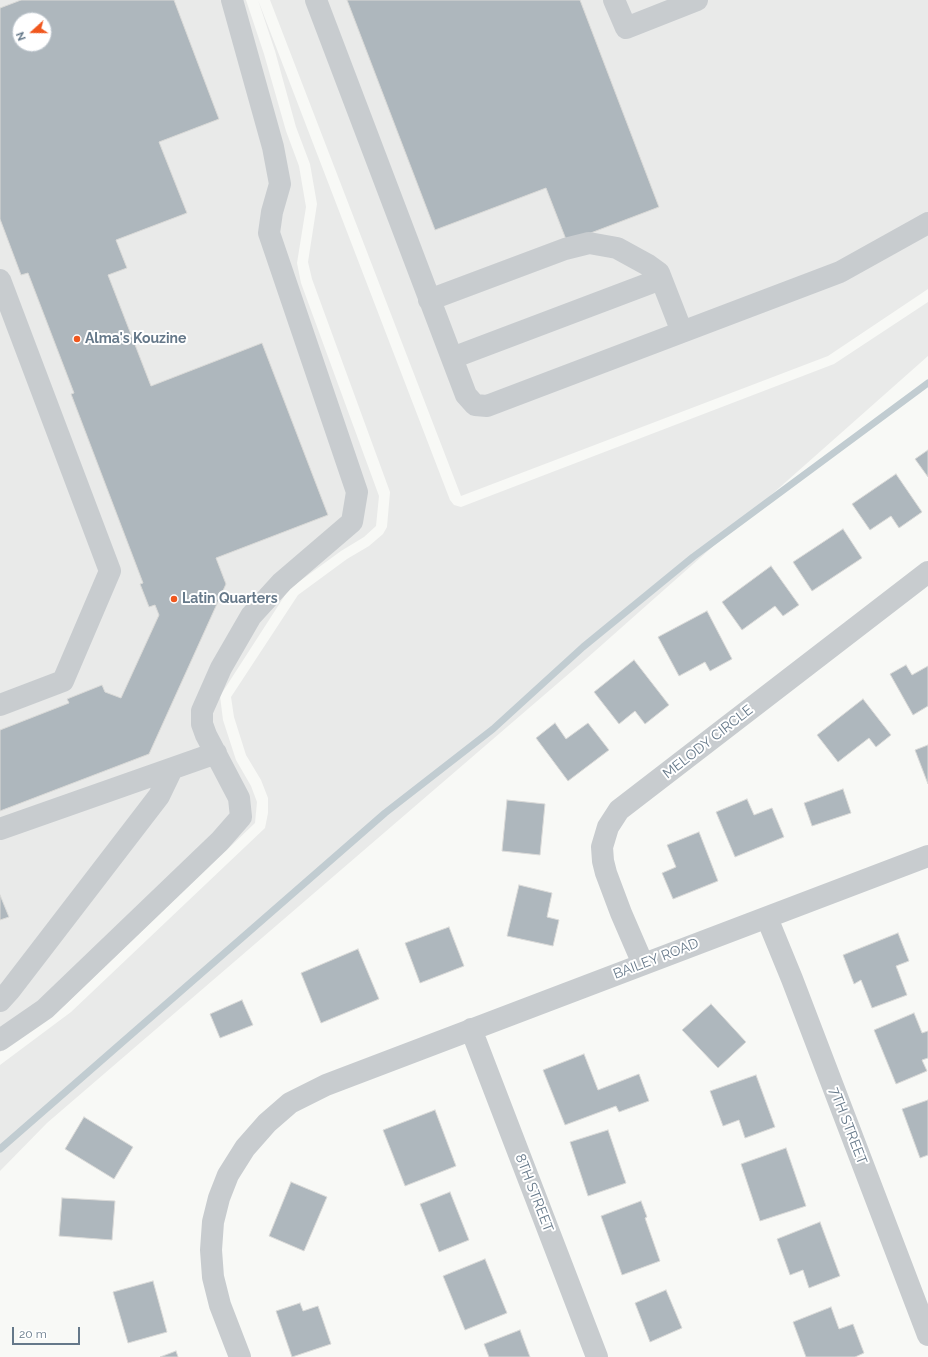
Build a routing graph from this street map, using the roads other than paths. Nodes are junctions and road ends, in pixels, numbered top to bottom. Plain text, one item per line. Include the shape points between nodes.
1 (232, 0) edge
2 (316, 0) edge
3 (614, 0) edge
4 (697, 0) edge
5 (928, 223) edge
6 (661, 279) junction
7 (0, 280) edge
8 (430, 300) junction
9 (682, 332) junction
10 (452, 358) junction
11 (928, 572) edge
12 (0, 705) edge
13 (216, 753) junction
14 (172, 769) junction
15 (0, 829) edge
16 (928, 856) edge
17 (767, 918) junction
18 (643, 964) junction
19 (0, 1000) edge
20 (471, 1030) junction
21 (0, 1040) edge
22 (928, 1335) edge
23 (240, 1357) edge
24 (597, 1357) edge

1 - 13 street via 273,147 280,184 269,234 357,492 352,522 282,582 251,616 221,668 202,711 202,724
2 - 8 street
3 - 4 street via 626,28
5 - 9 street via 840,272
6 - 8 street via 659,273 648,265 617,248 588,243 565,249
6 - 9 street
6 - 10 street
7 - 12 street via 110,571 63,681
8 - 10 street
9 - 10 street via 487,406 475,405 466,395
11 - 18 street, MELODY CIRCLE via 619,810 608,827 602,847 603,861 621,913
13 - 14 street
13 - 21 street via 239,798 241,816 220,841 45,1009
14 - 15 street
14 - 19 street via 159,796
16 - 17 street, BAILEY ROAD
17 - 18 street, BAILEY ROAD
17 - 22 street, 7TH STREET
18 - 20 street, BAILEY ROAD
20 - 23 street, BAILEY ROAD via 326,1085 290,1103 267,1123 245,1148 228,1175 219,1198 211,1250 213,1277 220,1305
20 - 24 street, 8TH STREET

